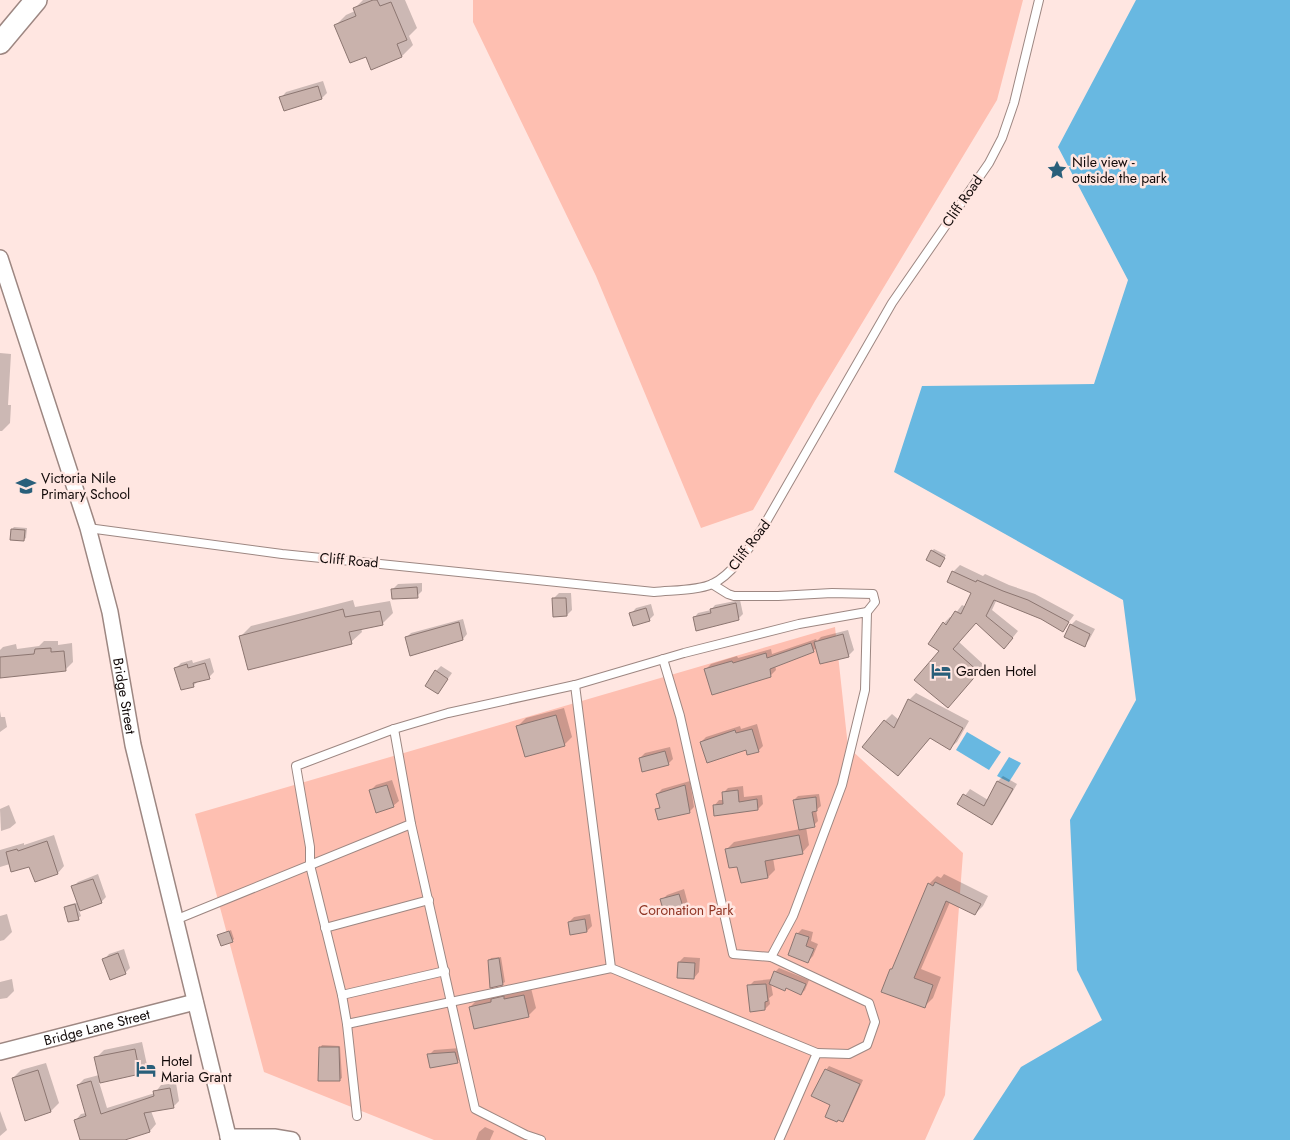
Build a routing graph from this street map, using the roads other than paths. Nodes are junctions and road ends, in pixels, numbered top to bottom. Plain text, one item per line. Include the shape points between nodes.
1 (36, 0) edge
2 (1039, 0) edge
3 (0, 43) edge
4 (0, 258) edge
5 (88, 528) junction
6 (712, 584) junction
7 (867, 612) junction
8 (664, 659) junction
9 (575, 685) junction
10 (394, 729) junction
11 (411, 824) junction
12 (310, 864) junction
13 (428, 900) junction
14 (175, 920) junction
15 (325, 928) junction
16 (771, 957) junction
17 (611, 968) junction
18 (445, 971) junction
19 (342, 995) junction
20 (451, 1001) junction
21 (195, 1002) junction
22 (347, 1024) junction
23 (0, 1052) edge
24 (817, 1053) junction
25 (357, 1116) dead end
26 (228, 1138) edge
27 (292, 1140) edge
28 (540, 1140) edge
29 (779, 1140) edge

1 - 3 street
2 - 6 lane, Cliff Road via 1014,103 990,163 892,303 762,529 730,571
4 - 5 street, Bridge Street
5 - 6 lane, Cliff Road via 282,554 654,592
5 - 14 street, Bridge Street via 110,612 133,745
6 - 7 lane via 734,596 873,594 875,602
7 - 8 lane via 799,624
7 - 16 lane via 865,690 842,785 793,916
8 - 9 lane
8 - 16 lane via 680,716 733,954
9 - 10 lane via 448,713
9 - 17 lane
10 - 11 lane
10 - 12 lane via 296,766
11 - 12 lane
11 - 13 lane
12 - 14 lane
12 - 15 lane
13 - 15 lane
13 - 18 lane
14 - 21 street, Bridge Street
15 - 19 lane
16 - 24 lane via 869,1003 875,1022 867,1045 849,1054
17 - 20 lane
17 - 24 lane
18 - 19 lane
18 - 20 lane
19 - 22 lane
20 - 22 lane
20 - 28 lane via 475,1109
21 - 23 street, Bridge Lane Street
21 - 26 street, Bridge Street
22 - 25 lane
24 - 29 lane
26 - 27 street

